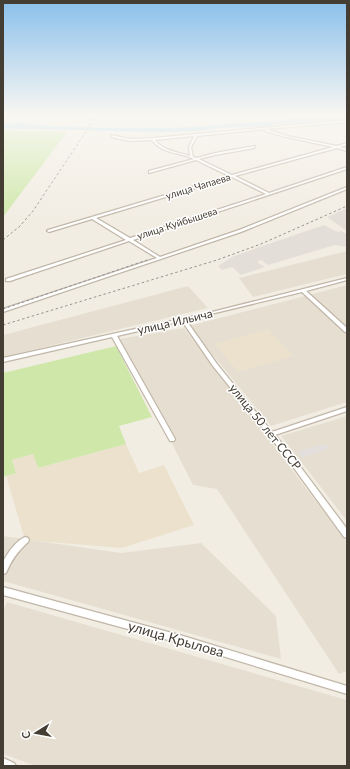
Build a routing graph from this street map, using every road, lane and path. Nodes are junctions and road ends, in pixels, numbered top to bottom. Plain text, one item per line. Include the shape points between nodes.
1 (169, 151) edge
2 (191, 151) edge
3 (232, 151) edge
4 (322, 151) edge
5 (192, 157) junction
6 (198, 159) junction
7 (347, 168) edge
8 (150, 172) dead end
9 (232, 176) junction
10 (347, 188) edge
11 (268, 193) junction
12 (93, 218) junction
13 (49, 231) dead end
14 (128, 239) junction
15 (160, 258) junction
16 (347, 279) edge
17 (8, 280) dead end
18 (303, 290) junction
19 (3, 311) edge
20 (183, 320) junction
21 (347, 332) edge
22 (114, 336) junction
23 (3, 360) edge
24 (347, 409) edge
25 (272, 434) junction
26 (172, 439) dead end
27 (347, 535) edge
28 (25, 540) dead end
29 (3, 571) edge
30 (3, 591) edge
31 (347, 690) edge
32 (3, 763) edge
33 (11, 766) edge

1 - 5 street
2 - 5 street
3 - 6 street
4 - 9 street, улица Чапаева
5 - 6 street
6 - 8 street
6 - 9 street
7 - 11 street, улица Куйбышева
9 - 11 street
9 - 12 street, улица Чапаева
10 - 15 street via 265,222
11 - 14 street, улица Куйбышева
12 - 13 street, улица Чапаева
12 - 14 street
14 - 15 street
14 - 17 street, улица Куйбышева
15 - 19 street
16 - 18 street, улица Ильича
18 - 20 street, улица Ильича
18 - 21 street
20 - 22 street, улица Ильича
20 - 25 street, улица 50 лет СССР via 215,365
22 - 23 street, улица Ильича
22 - 26 street
24 - 25 street
25 - 27 street, улица 50 лет СССР
28 - 29 street via 6,561
30 - 31 street, улица Крылова via 183,640
32 - 33 street

